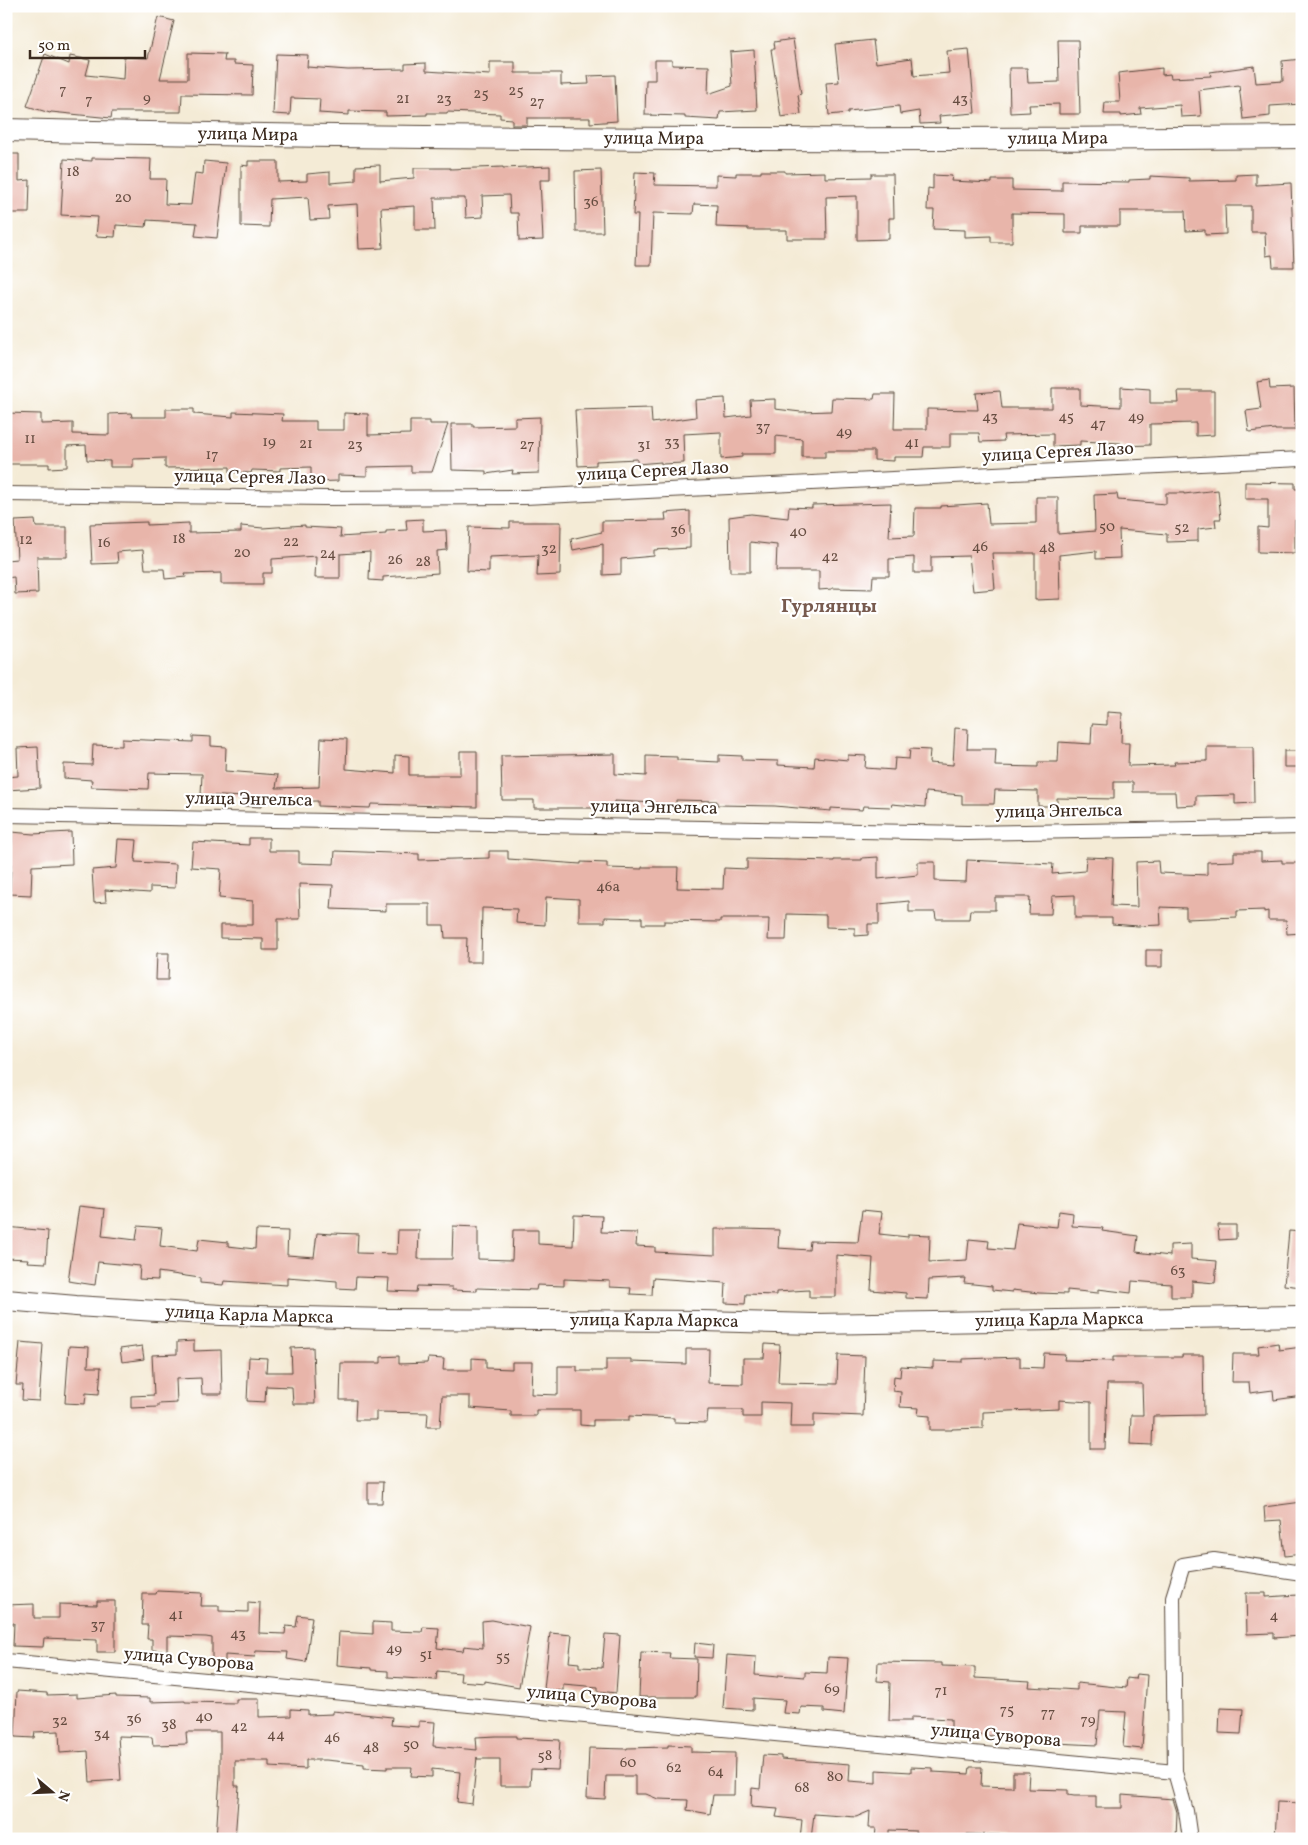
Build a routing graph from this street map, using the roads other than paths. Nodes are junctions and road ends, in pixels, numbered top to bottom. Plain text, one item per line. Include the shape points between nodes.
1 (6, 130) edge
2 (1302, 136) edge
3 (1302, 459) edge
4 (6, 494) edge
5 (6, 815) edge
6 (1302, 827) edge
7 (6, 1300) edge
8 (1302, 1316) edge
9 (1302, 1573) edge
10 (6, 1661) edge
11 (1175, 1772) junction
12 (1190, 1839) edge

1 - 2 main road, улица Мира via 307,137 937,140
3 - 4 street, улица Сергея Лазо via 525,497
5 - 6 street, улица Энгельса via 966,833
7 - 8 street, улица Карла Маркса via 212,1314 389,1319 815,1324
9 - 11 street via 1214,1560 1183,1565 1173,1597
10 - 11 street, улица Суворова
11 - 12 street

